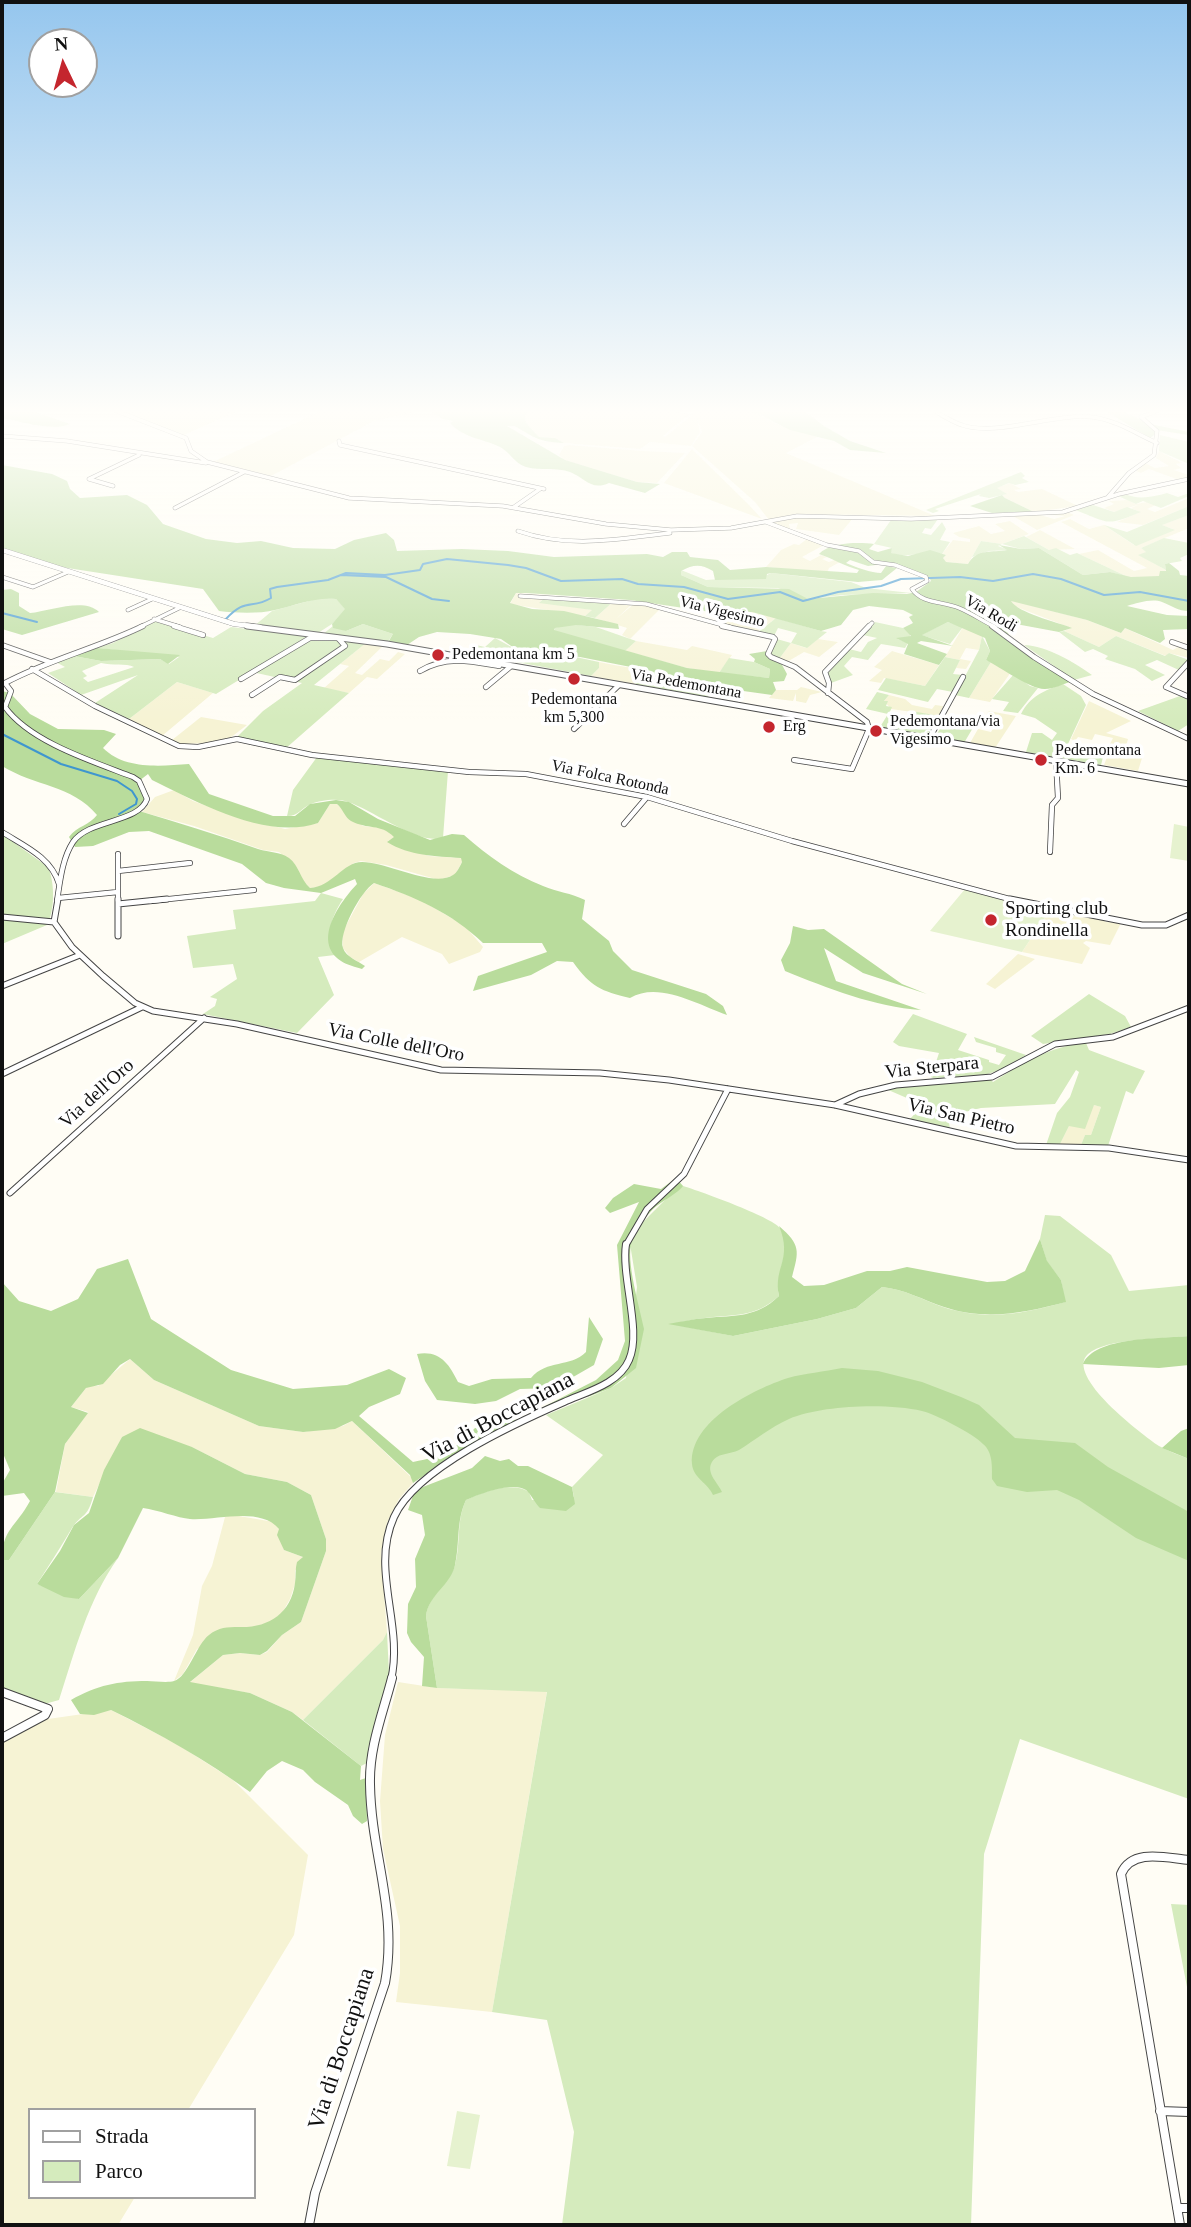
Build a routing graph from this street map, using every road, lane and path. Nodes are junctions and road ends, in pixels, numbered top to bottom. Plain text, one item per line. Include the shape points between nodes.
1 (551, 514) edge
2 (1019, 514) edge
3 (766, 522) junction
4 (701, 529) junction
5 (518, 531) dead end
6 (2, 550) edge
7 (68, 572) junction
8 (2, 577) edge
9 (520, 596) dead end
10 (152, 599) junction
11 (178, 608) junction
12 (128, 610) dead end
13 (154, 619) junction
14 (872, 623) dead end
15 (203, 635) dead end
16 (338, 638) junction
17 (1172, 642) dead end
18 (2, 645) edge
19 (1189, 648) edge
20 (50, 662) junction
21 (1189, 662) edge
22 (513, 667) junction
23 (32, 669) junction
24 (420, 671) dead end
25 (963, 677) dead end
26 (241, 679) dead end
27 (619, 685) junction
28 (486, 687) dead end
29 (828, 694) junction
30 (252, 695) dead end
31 (1189, 697) edge
32 (574, 729) dead end
33 (869, 729) junction
34 (929, 739) junction
35 (1189, 739) edge
36 (794, 760) dead end
37 (1056, 761) junction
38 (1189, 784) edge
39 (647, 797) junction
40 (624, 824) dead end
41 (2, 832) edge
42 (1050, 852) dead end
43 (118, 854) dead end
44 (190, 863) dead end
45 (118, 871) junction
46 (254, 890) dead end
47 (118, 892) junction
48 (59, 894) junction
49 (118, 904) junction
50 (1189, 915) edge
51 (2, 917) edge
52 (54, 922) junction
53 (118, 936) dead end
54 (80, 955) junction
55 (2, 986) edge
56 (142, 1007) junction
57 (1189, 1007) edge
58 (204, 1018) junction
59 (2, 1074) edge
60 (728, 1089) junction
61 (835, 1105) junction
62 (1189, 1160) edge
63 (10, 1193) dead end
64 (2, 1692) edge
65 (2, 1738) edge
66 (1189, 1860) edge
67 (1160, 2110) junction
68 (1189, 2112) edge
69 (1177, 2208) junction
70 (1189, 2208) edge
71 (309, 2225) edge
72 (1180, 2225) edge

1 - 4 street via 616,526
2 - 3 street via 919,519 801,516
3 - 4 street
3 - 35 street, Via Rodi via 928,578 913,592 961,609 1093,694
4 - 5 street via 581,542 547,540
6 - 7 street, Via Pedemontana
7 - 8 street via 33,587
7 - 10 street, Via Pedemontana
9 - 29 street, Via Vigesimo via 646,604 773,637 768,654 795,667
10 - 11 street, Via Pedemontana
10 - 12 street
11 - 13 street
11 - 16 street, Via Pedemontana via 237,625
13 - 15 street
13 - 20 street via 103,645
14 - 29 street via 825,672
16 - 22 street, Via Pedemontana
16 - 26 street via 310,638
16 - 30 street via 343,650 295,680 280,677
17 - 19 street
18 - 20 street
20 - 23 street
21 - 31 street via 1166,687
22 - 24 street via 447,659
22 - 27 street, Via Pedemontana
22 - 28 street
23 - 39 street, Via Folca Rotonda via 95,706 179,746 198,747 237,738 312,755 526,774
23 - 48 street via 5,683 11,691 5,704 7,713 62,750 133,777 147,799 138,811 74,840
25 - 34 street
27 - 32 street
27 - 33 street, Via Pedemontana
29 - 33 street, Via Vigesimo via 867,722
33 - 34 street, Via Pedemontana
33 - 36 street via 852,769
34 - 37 street, Via Pedemontana
37 - 38 street, Via Pedemontana
37 - 42 street via 1058,798 1052,805
39 - 40 street
39 - 50 street, Via Folca Rotonda via 1037,906 1142,925 1166,925
41 - 48 street via 52,868 59,880
43 - 45 street
44 - 45 street
45 - 47 street
46 - 49 street
47 - 48 street
47 - 49 street
48 - 52 street
49 - 53 street
51 - 52 street
52 - 54 street, Via Colle dell'Oro
54 - 55 street
54 - 56 street, Via Colle dell'Oro
56 - 58 street, Via Colle dell'Oro
56 - 59 street
57 - 61 street, Via Sterpara via 1112,1037 1055,1045 992,1077 896,1085
58 - 60 street, Via Colle dell'Oro via 441,1070 607,1073
58 - 63 street, Via dell'Oro
60 - 61 street, Via San Pietro
60 - 71 street, Via di Boccapiana via 684,1174 647,1209 627,1240 624,1258 633,1351 625,1369 428,1476 413,1488 390,1527 385,1562 394,1666 375,1738 370,1779 372,1821 392,1926 391,1953
61 - 62 street, Via San Pietro via 1016,1146 1109,1148
64 - 65 street via 48,1709
66 - 67 street via 1133,1859 1124,1864 1121,1874
67 - 68 street
67 - 69 street
69 - 70 street
69 - 72 street

